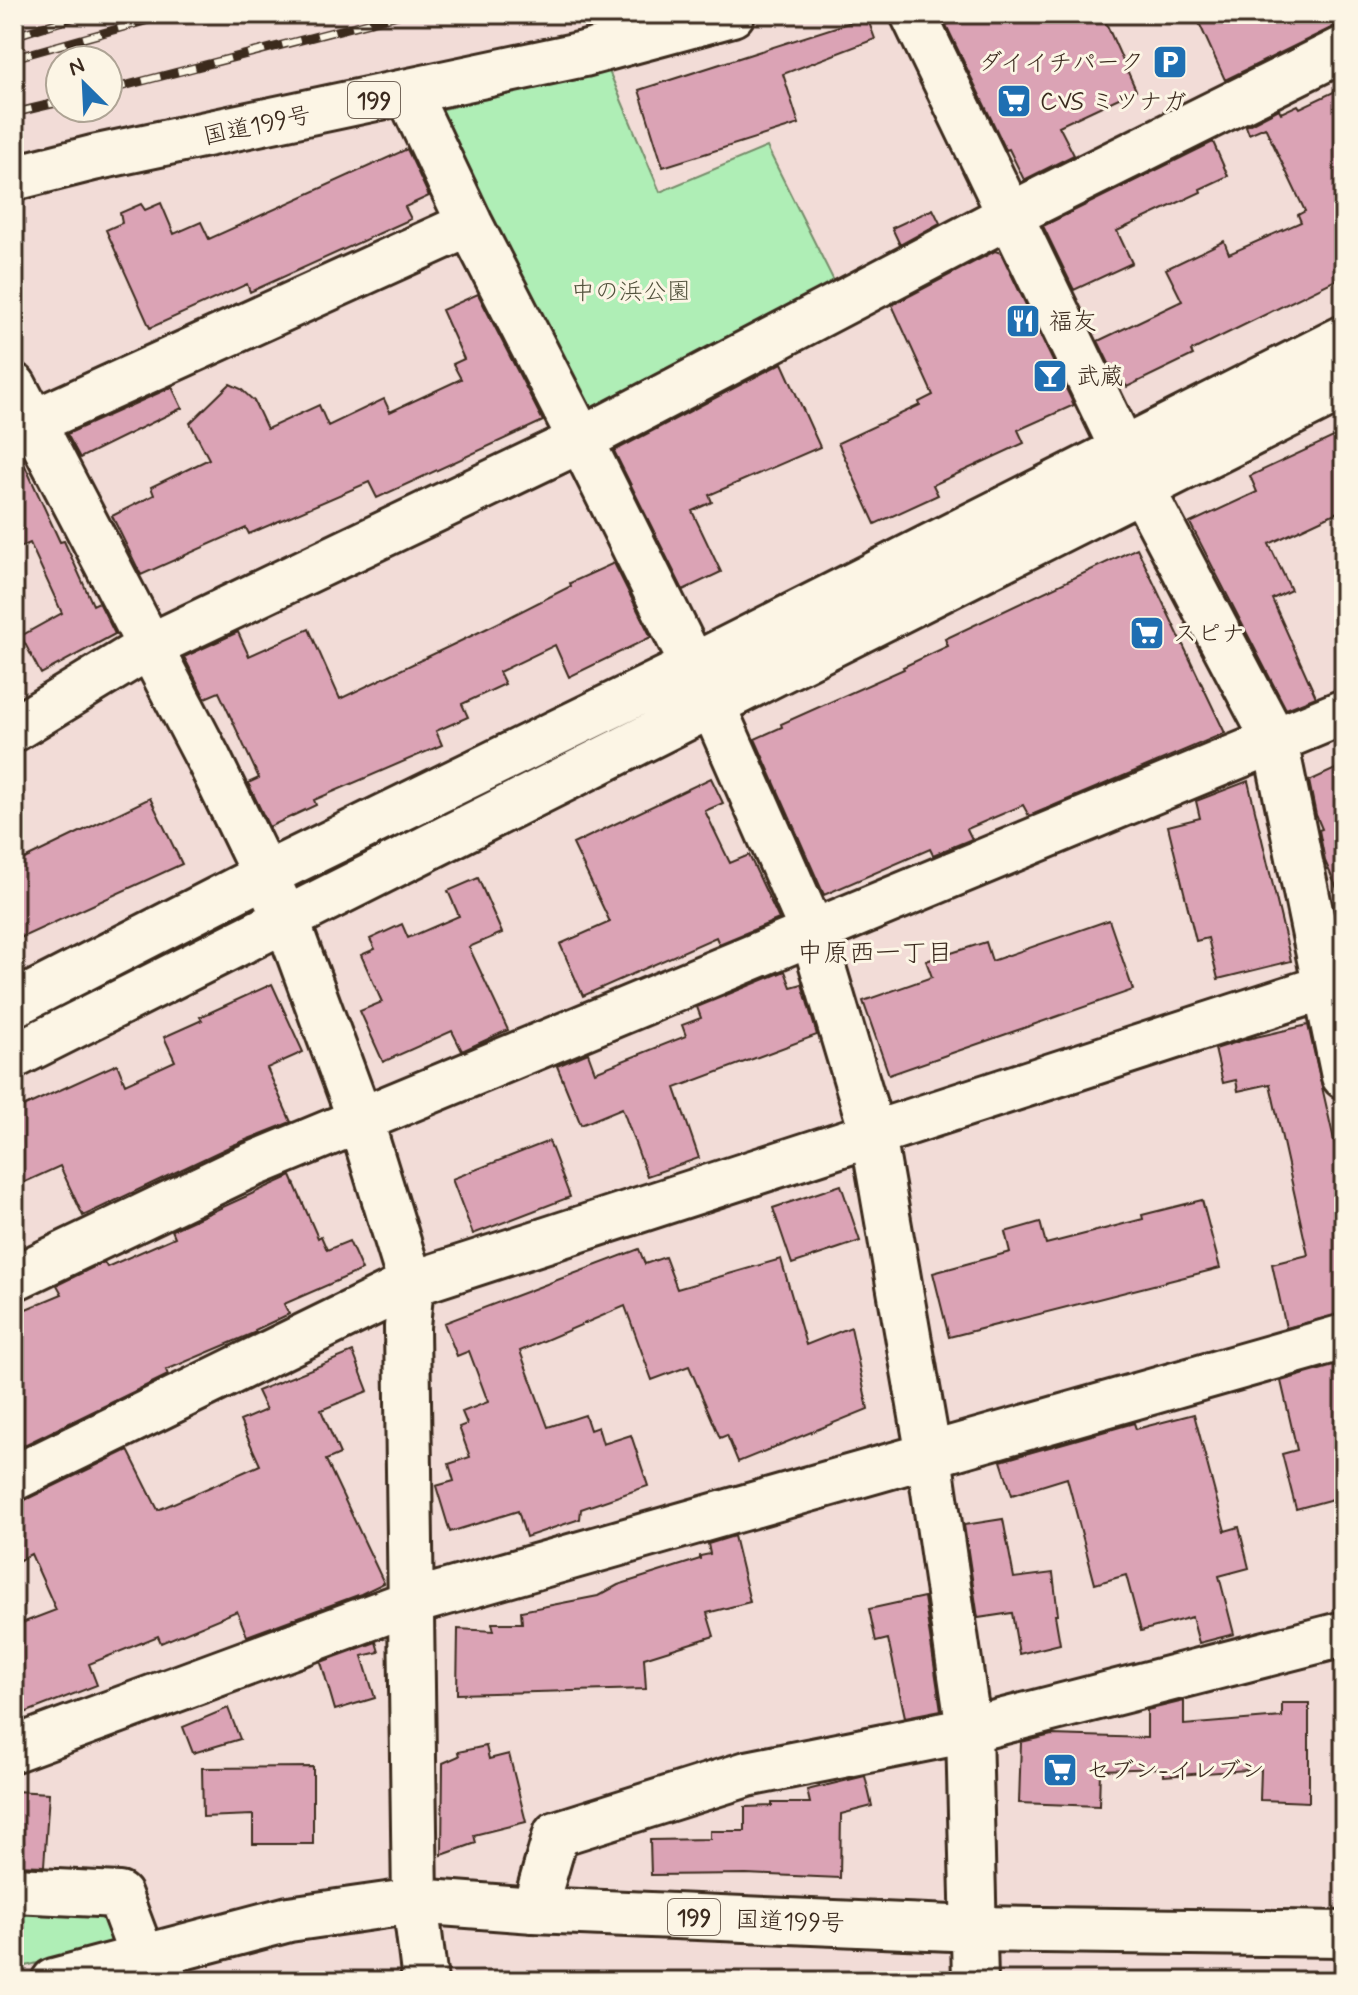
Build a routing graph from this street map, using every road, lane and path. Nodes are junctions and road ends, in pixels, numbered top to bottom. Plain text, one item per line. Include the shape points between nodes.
1 (732, 14) edge
2 (913, 14) edge
3 (1344, 49) edge
4 (408, 93) junction
5 (14, 178) edge
6 (1010, 215) junction
7 (470, 224) junction
8 (1344, 338) edge
9 (1344, 387) edge
10 (20, 414) edge
11 (581, 440) junction
12 (1123, 449) junction
13 (1142, 489) junction
14 (150, 646) junction
15 (693, 666) junction
16 (712, 704) junction
17 (1344, 712) edge
18 (14, 729) edge
19 (1275, 741) junction
20 (265, 875) junction
21 (287, 921) junction
22 (812, 931) junction
23 (1335, 984) edge
24 (14, 1004) edge
25 (14, 1056) edge
26 (1344, 1076) edge
27 (360, 1119) junction
28 (873, 1135) junction
29 (14, 1278) edge
30 (411, 1284) junction
31 (1344, 1337) edge
32 (929, 1456) junction
33 (14, 1478) edge
34 (412, 1602) junction
35 (1344, 1634) edge
36 (969, 1730) junction
37 (14, 1749) edge
38 (14, 1890) edge
39 (415, 1901) junction
40 (534, 1910) junction
41 (975, 1929) junction
42 (1344, 1934) edge
43 (144, 1969) edge
44 (54, 1981) edge
45 (425, 1981) edge
46 (975, 1981) edge

1 - 4 main road, 国道199号 / 199
2 - 6 main road
3 - 6 main road
4 - 5 main road, 国道199号 / 199
4 - 7 main road
6 - 11 main road
6 - 12 main road
7 - 10 main road
7 - 11 main road
8 - 12 main road
9 - 13 main road
10 - 14 main road
11 - 14 main road
11 - 15 main road
12 - 13 main road
12 - 15 main road
13 - 16 main road
13 - 19 main road
14 - 18 main road
14 - 20 main road
15 - 16 main road
15 - 20 main road
16 - 21 main road
16 - 22 main road
17 - 19 main road
19 - 22 main road
19 - 23 main road
20 - 21 main road
20 - 24 main road
21 - 25 main road
21 - 27 main road
22 - 27 main road
22 - 28 main road
23 - 26 main road
23 - 28 main road
27 - 29 main road
27 - 30 main road
28 - 30 main road
28 - 32 main road
30 - 33 main road
30 - 34 main road via 407,1327
31 - 32 main road
32 - 34 main road
32 - 36 main road
34 - 37 main road
34 - 39 main road
35 - 36 main road
36 - 40 main road via 747,1774 556,1834
36 - 41 main road
38 - 43 main road via 119,1895
39 - 40 main road, 国道199号 / 199
39 - 43 main road, 国道199号 / 199 via 289,1919
39 - 45 main road
40 - 41 main road, 国道199号 / 199
41 - 42 main road, 国道199号 / 199
41 - 46 main road
43 - 44 main road, 国道199号 / 199

